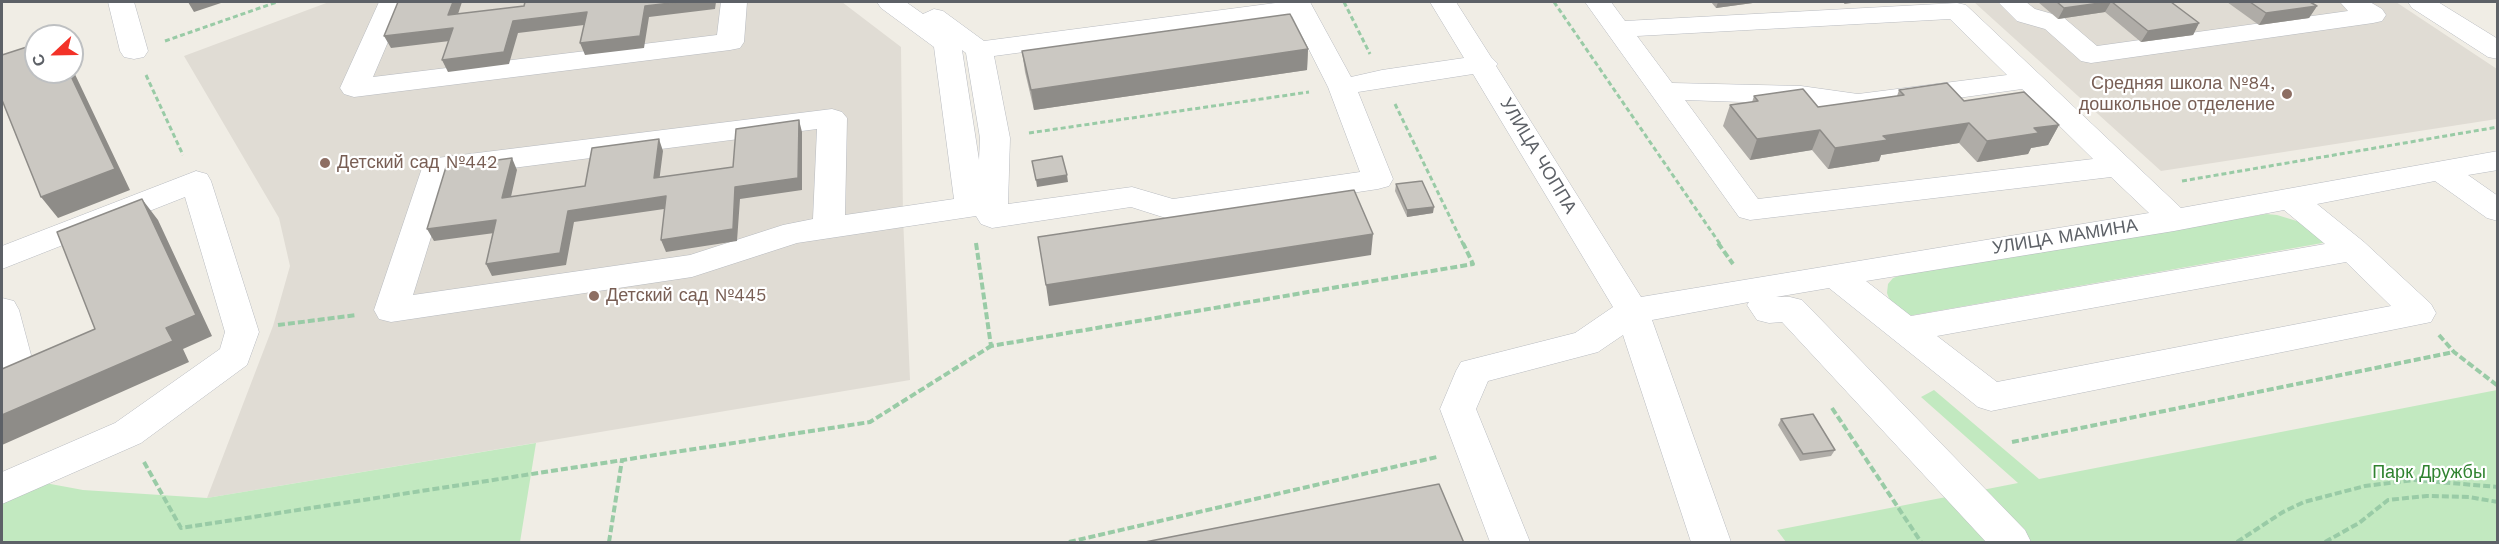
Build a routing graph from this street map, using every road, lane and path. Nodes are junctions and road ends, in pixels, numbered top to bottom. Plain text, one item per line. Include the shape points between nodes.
1 (121, 2) edge
2 (277, 2) edge
3 (392, 2) edge
4 (734, 2) edge
5 (890, 2) edge
6 (913, 2) edge
7 (1344, 2) edge
8 (1443, 2) edge
9 (1554, 2) edge
10 (1598, 2) edge
11 (2011, 2) edge
12 (2353, 2) edge
13 (2421, 2) edge
14 (1619, 29) junction
15 (979, 50) junction
16 (134, 51) junction
17 (2498, 51) edge
18 (1484, 64) junction
19 (1382, 78) junction
20 (2029, 80) junction
21 (1342, 87) junction
22 (1664, 91) junction
23 (2498, 127) edge
24 (995, 138) junction
25 (2498, 160) edge
26 (2118, 166) junction
27 (2440, 170) junction
28 (196, 181) junction
29 (2141, 188) junction
30 (2291, 199) junction
31 (971, 207) junction
32 (2498, 211) edge
33 (2174, 219) junction
34 (829, 228) junction
35 (2354, 250) junction
36 (2, 258) edge
37 (1835, 274) junction
38 (1757, 297) junction
39 (2, 310) edge
40 (391, 310) junction
41 (1632, 311) junction
42 (2419, 313) junction
43 (273, 326) dead end
44 (1904, 330) junction
45 (991, 346) junction
46 (2454, 352) junction
47 (2, 360) edge
48 (2498, 386) edge
49 (1826, 398) dead end
50 (128, 434) junction
51 (2012, 442) dead end
52 (1472, 448) junction
53 (622, 460) junction
54 (2498, 488) edge
55 (2, 489) edge
56 (2498, 502) edge
57 (609, 543) edge
58 (1069, 543) edge
59 (1510, 543) edge
60 (1711, 543) edge
61 (1921, 543) edge
62 (2011, 543) edge
63 (2236, 543) edge
64 (2325, 543) edge

1 - 16 street
2 - 16 path
3 - 4 street via 354,88 730,42
5 - 31 street via 947,44
6 - 15 street
7 - 19 path
8 - 18 street, УЛИЦА ЧОППА
9 - 38 path
10 - 14 street
11 - 12 street via 2026,15 2054,23 2091,55 2373,15
13 - 17 street
14 - 20 street via 1957,11
14 - 22 street
15 - 21 street via 1302,7
15 - 24 street
16 - 28 path
18 - 19 street
18 - 41 street, УЛИЦА ЧОППА
19 - 21 street
19 - 45 path via 1473,264
20 - 22 street via 1858,103 1802,95
20 - 26 street
21 - 24 path
21 - 24 street via 1378,179 1172,210 1131,197 992,217
22 - 26 street via 1750,210
23 - 29 path
25 - 27 street, УЛИЦА МАМИНА
26 - 29 street
27 - 30 street, УЛИЦА МАМИНА
27 - 32 street
28 - 36 street
28 - 50 street via 242,332 235,356
29 - 33 street
30 - 33 street, УЛИЦА МАМИНА
30 - 35 street
31 - 34 street
31 - 45 path
33 - 37 street, УЛИЦА МАМИНА
34 - 40 street via 794,233 692,266
34 - 40 street via 832,118 437,168
35 - 42 street
35 - 44 street
37 - 38 street, УЛИЦА МАМИНА
37 - 44 street
38 - 41 street, УЛИЦА МАМИНА
38 - 62 street via 1769,311 1790,309
39 - 47 street via 13,355
40 - 43 path
41 - 52 street via 1586,343 1474,371 1458,409
41 - 60 street, УЛИЦА ЧОППА
42 - 44 street via 1991,397
42 - 46 path
45 - 53 path via 870,422
46 - 48 path
46 - 51 path
49 - 61 path
50 - 53 path via 182,528
50 - 55 street
52 - 58 path
52 - 59 street
53 - 57 path
54 - 63 path via 2414,480 2365,486 2304,502
56 - 64 path via 2427,496 2388,500 2359,524

